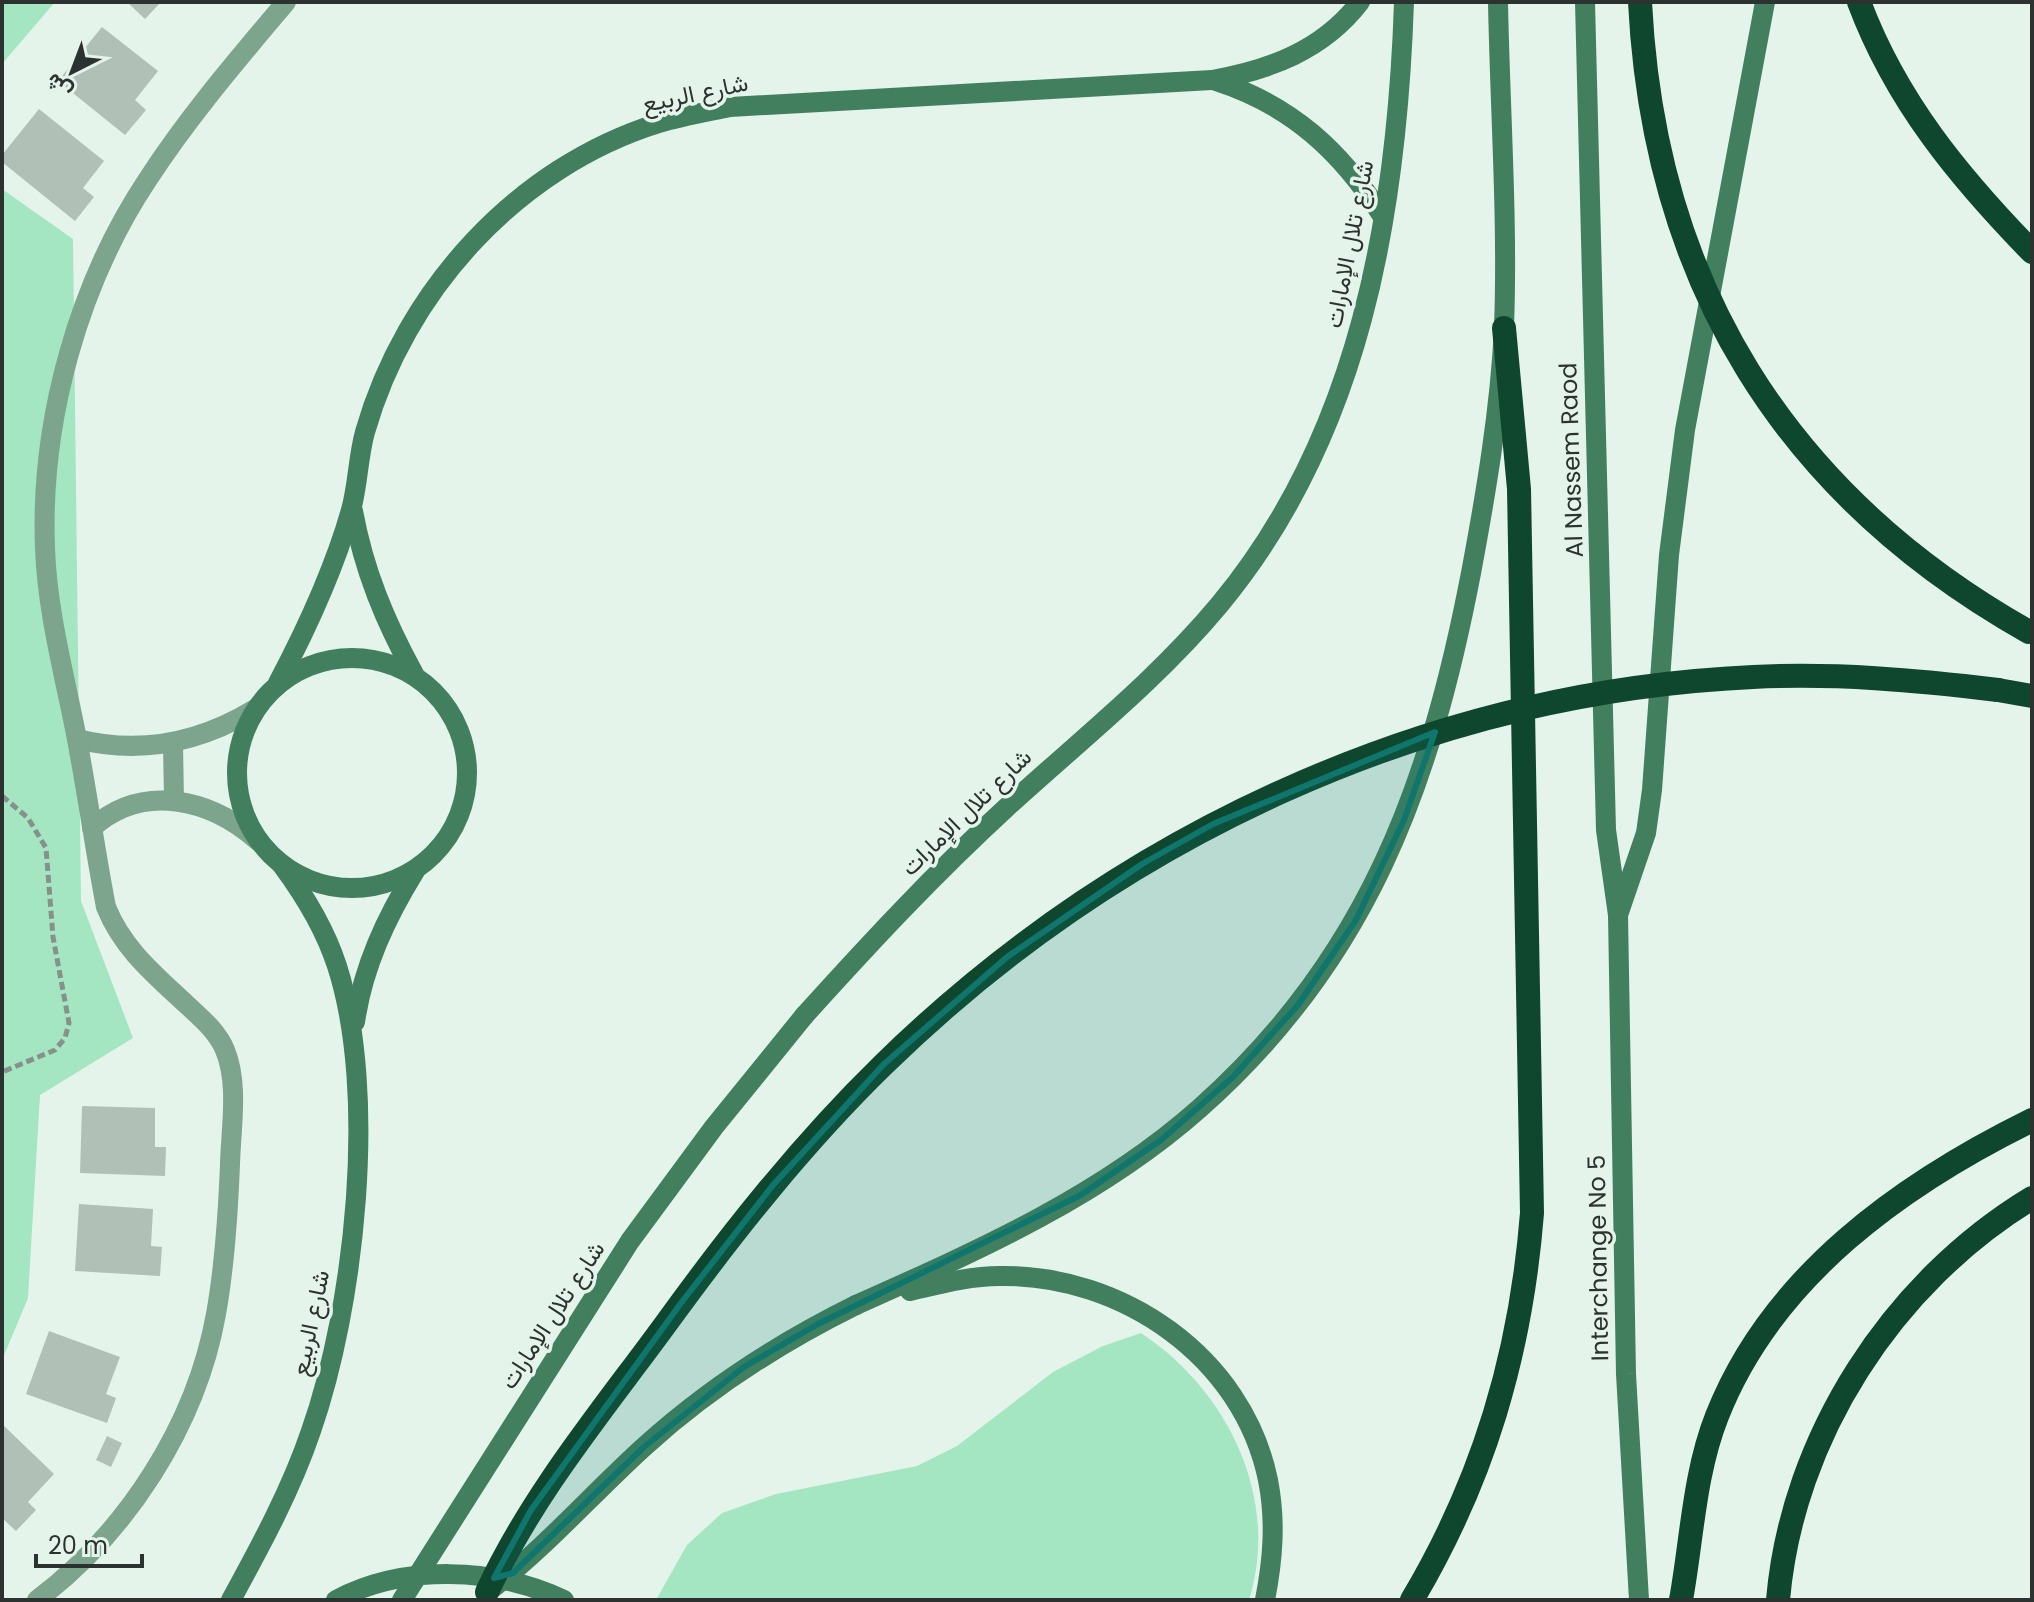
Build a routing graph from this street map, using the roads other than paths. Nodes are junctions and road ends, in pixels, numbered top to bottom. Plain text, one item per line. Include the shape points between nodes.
1 (286, 2) edge
2 (1360, 2) edge
3 (1404, 2) edge
4 (1498, 2) edge
5 (1585, 2) edge
6 (1640, 2) edge
7 (1765, 2) edge
8 (1859, 2) edge
9 (1212, 80) junction
10 (1383, 217) junction
11 (2032, 252) edge
12 (1504, 328) junction
13 (352, 506) junction
14 (2030, 633) edge
15 (414, 674) junction
16 (278, 683) junction
17 (2032, 696) edge
18 (255, 709) junction
19 (77, 739) junction
20 (173, 743) junction
21 (174, 801) junction
22 (92, 828) junction
23 (258, 841) junction
24 (282, 865) junction
25 (415, 871) junction
26 (1618, 915) junction
27 (352, 1038) junction
28 (2032, 1120) edge
29 (2032, 1198) edge
30 (856, 1305) junction
31 (484, 1596) edge
32 (37, 1600) edge
33 (231, 1600) edge
34 (336, 1600) edge
35 (402, 1600) edge
36 (564, 1600) edge
37 (1265, 1600) edge
38 (1412, 1600) edge
39 (1639, 1600) edge
40 (1681, 1600) edge
41 (1778, 1600) edge

1 - 19 street via 190,118 146,181 109,250 76,336 46,472 45,550
2 - 9 main road, شارع الربيع via 1320,41 1286,60 1250,74
3 - 10 main road, شارع تلال الإمارات via 1402,66
4 - 12 main road
5 - 26 main road, Al Nassem Raod via 1606,830
6 - 14 highway, bridge via 1648,100 1674,210 1716,315 1744,364 1809,456 1857,508 1932,572
7 - 26 main road via 1685,430 1646,833
8 - 11 highway via 1898,88 1929,136
9 - 10 main road, شارع الربيع via 1271,103 1299,121 1346,164
9 - 13 main road, شارع الربيع via 730,107 658,123 590,152 527,192 472,241 426,299 390,364 365,433
10 - 35 main road, شارع تلال الإمارات, bridge via 1359,336 1340,394 1303,476 1256,554 1180,648 946,865 804,1016 630,1241
12 - 30 main road via 1486,482 1454,662 1423,768 1382,871 1327,967 1233,1077 1122,1169 1039,1218
12 - 38 highway via 1519,489 1532,1213 1523,1305 1503,1394 1455,1522
13 - 15 main road, شارع الربيع via 368,576
13 - 16 main road, شارع الربيع via 327,579
15 - 16 main road via 381,660 345,657 309,665
15 - 25 main road via 443,701 462,735 469,773 462,811 444,845
16 - 18 main road
17 - 31 highway, bridge via 1903,680 1754,677 1674,683 1540,704 1436,731 1361,758 1213,824 1142,864 986,974 884,1064 827,1123 722,1249 548,1485
18 - 20 street via 216,730
18 - 23 main road via 241,740 236,775 242,809
19 - 20 street via 125,747
19 - 22 street
20 - 21 street
21 - 22 street via 130,804
21 - 23 street via 220,813
22 - 32 street via 115,929 144,965 213,1030 231,1066 227,1242 216,1318 194,1391 160,1460 117,1524
23 - 24 main road
24 - 25 main road via 313,882 348,889 383,885
24 - 27 main road, شارع الربيع via 304,896 337,964
25 - 27 main road, شارع الربيع via 371,956
26 - 39 main road, Interchange No 5 via 1626,1374
27 - 33 main road, شارع الربيع via 357,1137 354,1237 338,1335 311,1431 273,1523
28 - 40 highway via 1945,1167 1881,1211 1796,1287 1765,1327 1717,1417 1702,1466
29 - 41 highway via 1934,1275 1860,1367 1807,1473
30 - 31 main road, bridge via 780,1344 709,1392
30 - 37 main road via 970,1278 1023,1277 1106,1295 1179,1336 1210,1366 1255,1438 1268,1478 1273,1520
34 - 36 main road via 383,1582 465,1574 506,1579

